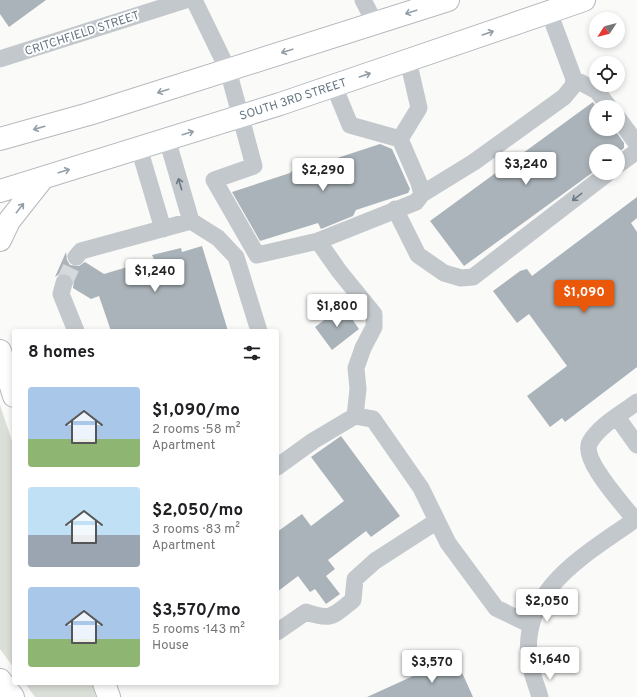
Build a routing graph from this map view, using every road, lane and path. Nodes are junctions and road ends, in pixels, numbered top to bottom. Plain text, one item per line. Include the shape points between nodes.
1 (186, 0) edge
2 (194, 0) edge
3 (363, 0) edge
4 (448, 0) edge
5 (584, 0) edge
6 (549, 12) junction
7 (375, 23) junction
8 (0, 59) edge
9 (408, 60) junction
10 (228, 70) junction
11 (574, 79) junction
12 (334, 86) junction
13 (604, 100) edge
14 (241, 116) junction
15 (625, 128) edge
16 (0, 139) edge
17 (167, 139) junction
18 (400, 139) junction
19 (637, 144) edge
20 (139, 148) junction
21 (637, 151) edge
22 (625, 160) edge
23 (43, 178) junction
24 (599, 180) edge
25 (0, 191) edge
26 (422, 194) junction
27 (394, 209) junction
28 (191, 221) junction
29 (163, 229) junction
30 (0, 240) edge
31 (318, 241) junction
32 (257, 255) junction
33 (76, 257) tunnel mouth
34 (239, 266) junction
35 (64, 283) tunnel mouth
36 (75, 329) edge
37 (258, 329) edge
38 (0, 351) edge
39 (12, 390) edge
40 (637, 402) edge
41 (355, 416) junction
42 (617, 417) junction
43 (637, 445) edge
44 (279, 466) edge
45 (636, 519) edge
46 (437, 521) junction
47 (531, 625) junction
48 (279, 631) edge
49 (0, 680) edge
50 (105, 685) edge
51 (13, 697) edge
52 (109, 697) edge
53 (540, 697) edge

1 - 8 street, CRITCHFIELD STREET
2 - 10 street
3 - 7 street
4 -> 7 highway
5 - 6 highway, SOUTH 3RD STREET
9 -> 6 highway, SOUTH 3RD STREET
6 - 11 street
7 -> 10 highway
12 -> 9 highway, SOUTH 3RD STREET
9 - 18 street via 418,108
10 - 14 street
10 -> 16 highway
11 - 13 street via 597,91
11 - 26 street via 573,86 564,97 474,162
12 - 14 highway, SOUTH 3RD STREET
12 - 18 street via 350,125
17 -> 14 highway, SOUTH 3RD STREET
14 - 32 street via 254,166 214,180
15 - 19 street
17 - 20 highway, SOUTH 3RD STREET
28 -> 17 street
18 - 26 street
23 -> 20 highway, SOUTH 3RD STREET
20 - 29 street
21 - 22 street
23 - 25 highway, SOUTH 3RD STREET
30 -> 23 highway via 9,221
24 -> 27 street via 473,277 461,278 444,273 418,255
26 - 27 street via 416,202
27 - 31 street
28 - 29 street
28 - 34 street via 228,247
29 - 33 street via 81,251
31 - 32 street
31 - 41 street via 374,314 374,327 356,368 358,389
32 - 34 street
34 - 37 street
35 - 36 street via 61,294
38 - 39 highway
40 - 42 street
41 - 44 street
41 - 46 street via 373,419 421,488
42 - 43 street
42 - 45 street via 603,427 589,443 588,454 596,470
45 - 47 street via 563,572 538,605
46 - 47 street via 448,543 496,608
46 - 48 street via 375,561 360,574 355,579 353,600 333,616 321,617 306,612
47 - 53 street via 529,658
49 - 51 highway
50 - 52 highway

